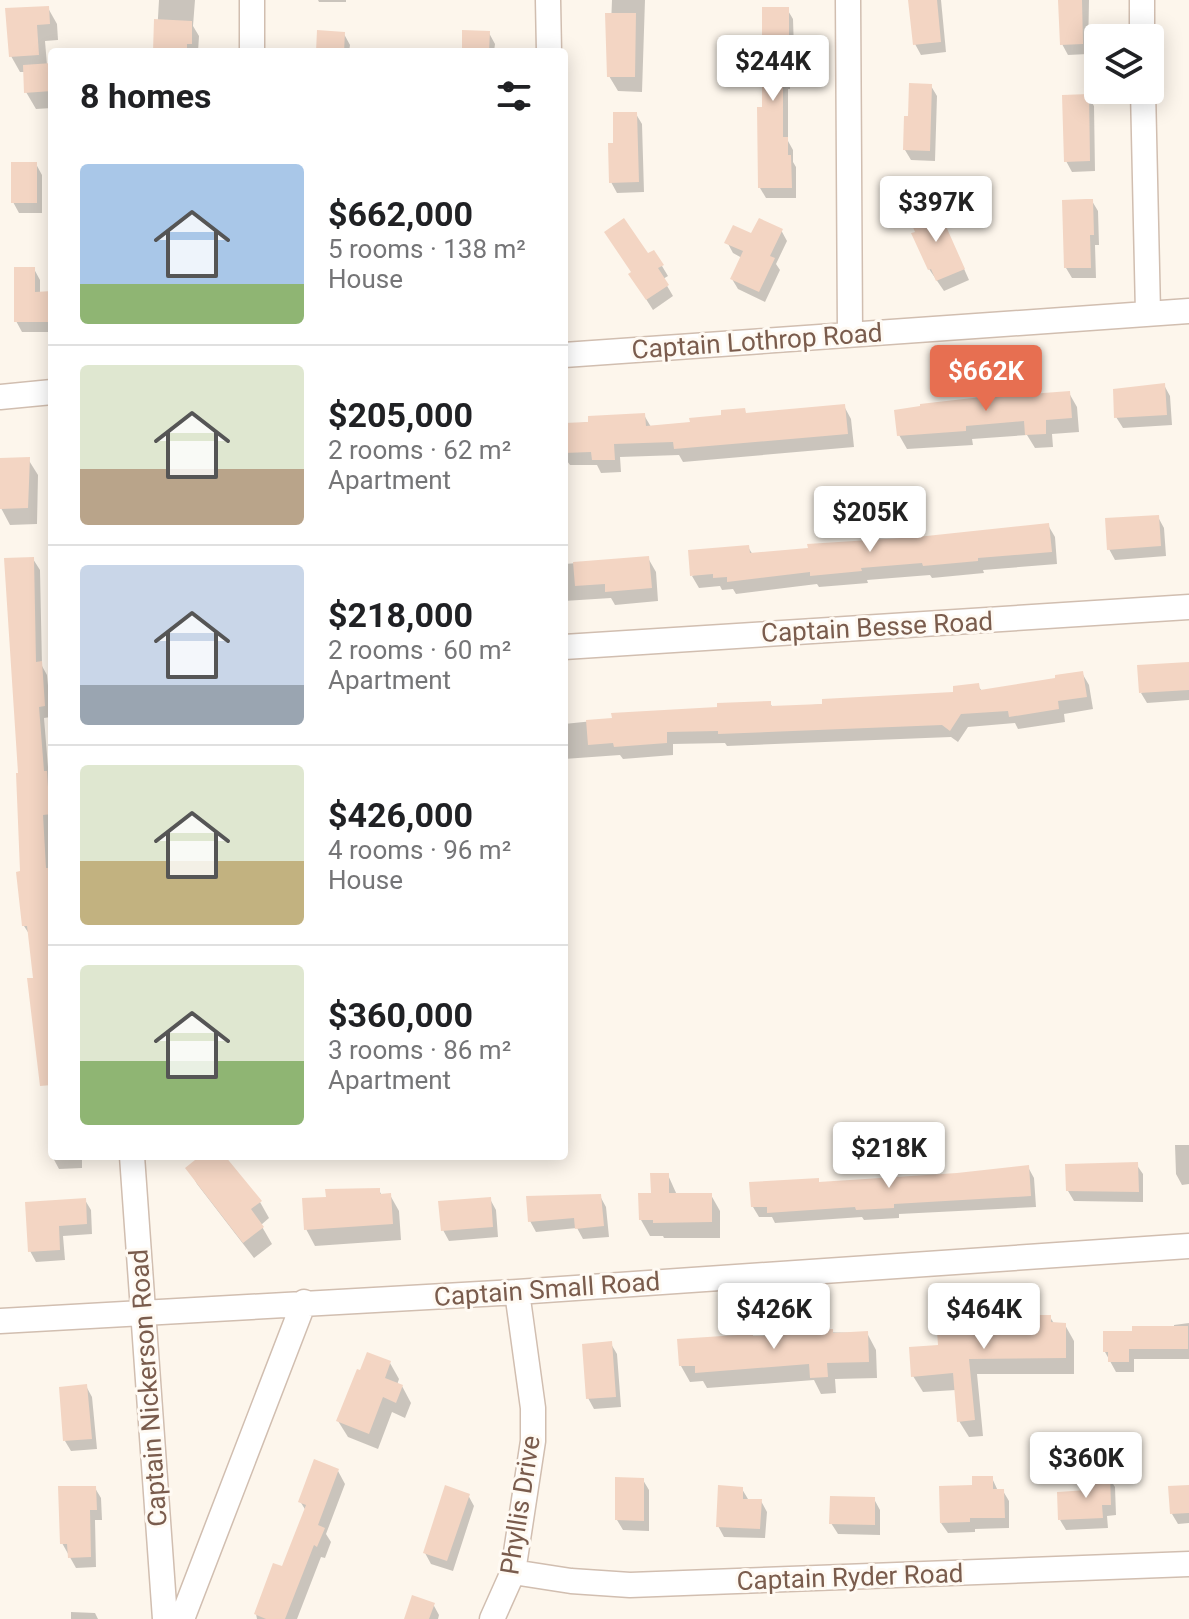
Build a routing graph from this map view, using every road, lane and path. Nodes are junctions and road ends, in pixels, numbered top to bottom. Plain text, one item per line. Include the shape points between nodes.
1 (252, 0) edge
2 (548, 0) edge
3 (848, 0) edge
4 (1142, 0) edge
5 (1142, 24) edge
6 (252, 48) edge
7 (549, 48) edge
8 (1143, 104) edge
9 (1189, 311) edge
10 (1148, 313) junction
11 (850, 334) junction
12 (568, 355) edge
13 (48, 392) edge
14 (0, 397) edge
15 (1189, 607) edge
16 (568, 647) edge
17 (132, 1160) edge
18 (1189, 1246) edge
19 (517, 1292) junction
20 (304, 1302) junction
21 (142, 1312) junction
22 (0, 1321) edge
23 (1189, 1564) edge
24 (513, 1572) junction
25 (165, 1619) edge
26 (182, 1619) edge
27 (492, 1619) edge

1 - 6 street
2 - 7 street
3 - 11 street
4 - 5 street
8 - 10 street
9 - 10 street, Captain Lothrop Road
10 - 11 street, Captain Lothrop Road
11 - 12 street, Captain Lothrop Road
13 - 14 street
15 - 16 street, Captain Besse Road
17 - 21 street, Captain Nickerson Road
18 - 19 street, Captain Small Road
19 - 20 street, Captain Small Road
19 - 24 street, Phyllis Drive via 533,1441
20 - 21 street, Captain Small Road
20 - 26 street
21 - 22 street, Captain Small Road
21 - 25 street, Captain Nickerson Road
23 - 24 street, Captain Ryder Road via 630,1585
24 - 27 street, Phyllis Drive

